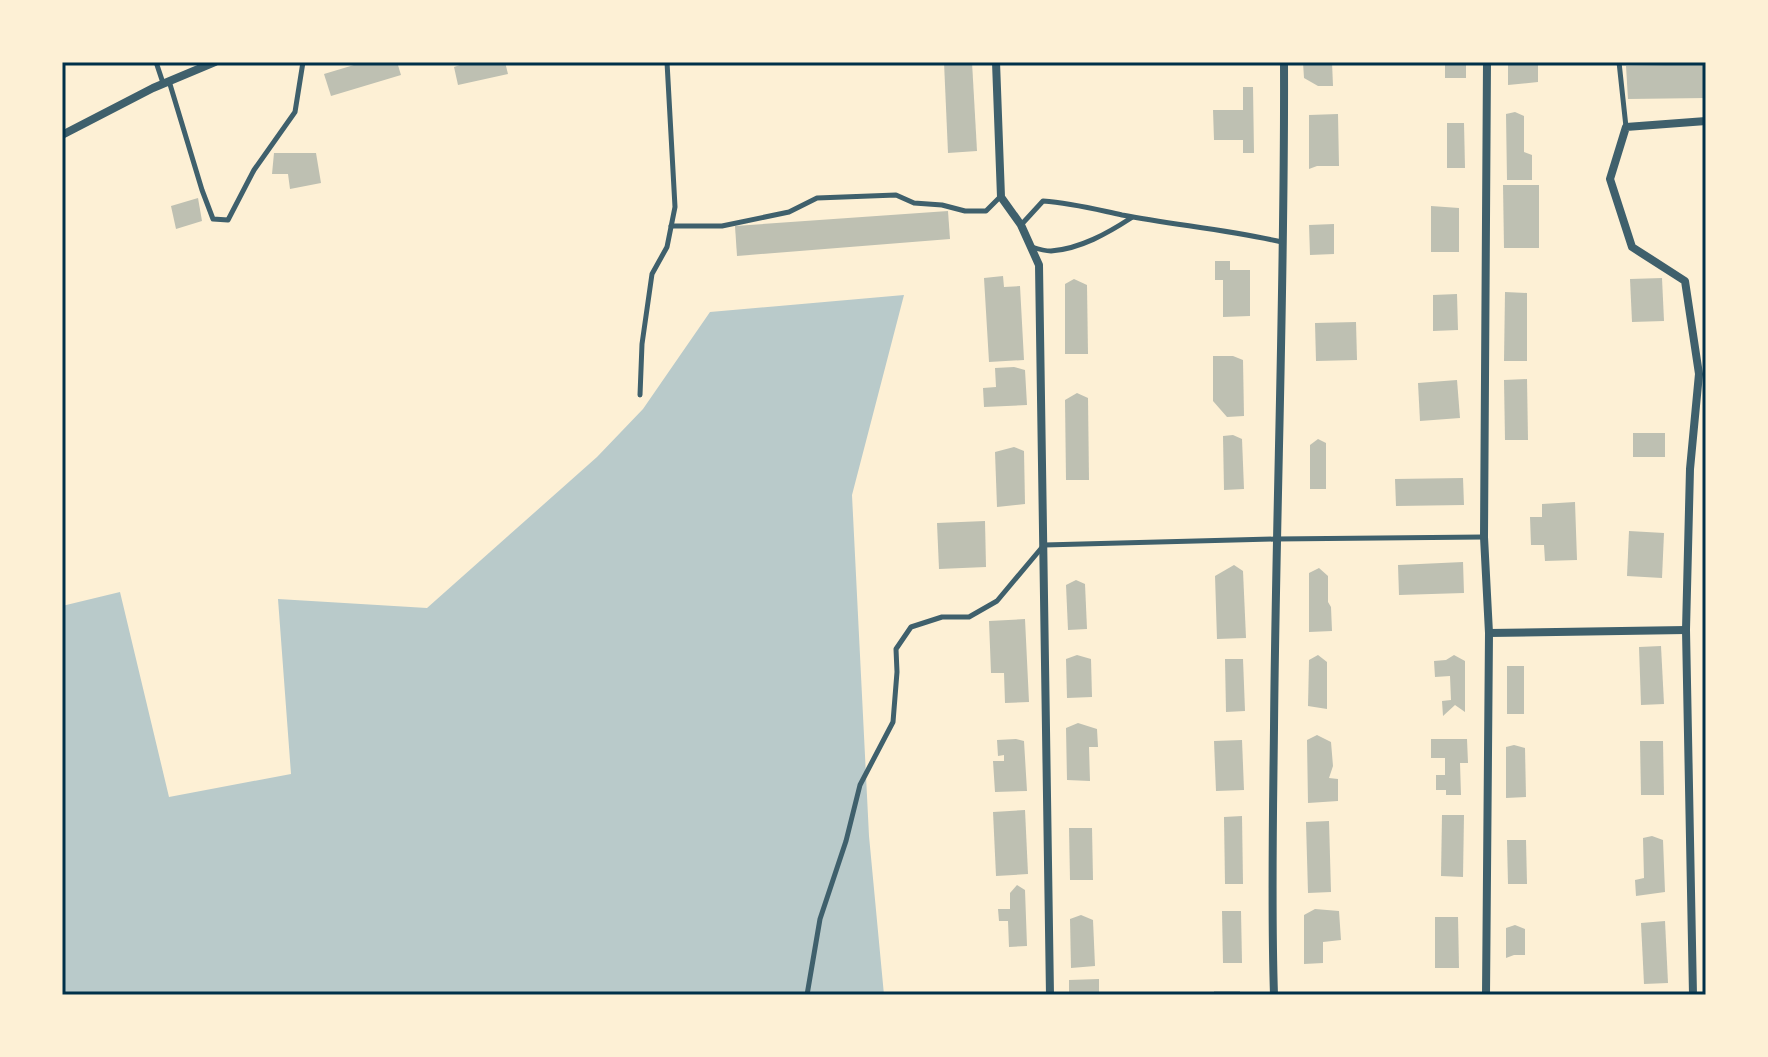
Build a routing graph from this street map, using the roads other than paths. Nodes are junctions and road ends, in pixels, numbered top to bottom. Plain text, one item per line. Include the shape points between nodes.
1 (156, 62) edge
2 (215, 62) edge
3 (303, 62) edge
4 (667, 62) edge
5 (996, 62) edge
6 (1284, 62) edge
7 (1487, 62) edge
8 (1619, 62) edge
9 (166, 82) junction
10 (1706, 121) edge
11 (1626, 127) junction
12 (62, 135) edge
13 (1001, 197) junction
14 (1132, 216) junction
15 (1021, 225) junction
16 (671, 226) junction
17 (1283, 242) junction
18 (1032, 247) junction
19 (640, 395) dead end
20 (1484, 537) junction
21 (1276, 539) junction
22 (1044, 545) junction
23 (1686, 630) junction
24 (1489, 633) junction
25 (807, 995) edge
26 (1050, 995) edge
27 (1274, 995) edge
28 (1486, 995) edge
29 (1693, 995) edge

1 - 9 lane
2 - 9 street
3 - 9 lane via 295,112 254,170 228,220 213,219
4 - 16 lane via 675,207
5 - 13 street
6 - 17 street
7 - 20 street
8 - 11 lane
9 - 12 street
10 - 11 street
11 - 23 street via 1610,179 1632,247 1685,281 1699,374 1690,469
13 - 15 street
13 - 16 lane via 986,211 914,203 896,195 817,198 789,212 722,226
14 - 15 lane via 1043,201
14 - 17 lane
14 - 18 lane via 1079,245 1049,251
15 - 18 street
16 - 19 lane via 667,247 652,274
17 - 21 street
18 - 22 street via 1039,265
20 - 21 lane
20 - 24 street
21 - 22 lane
21 - 27 street
22 - 25 lane via 997,601 969,617 942,617 911,627 896,649 893,722 860,785 820,919
22 - 26 street
23 - 24 street
23 - 29 street
24 - 28 street

